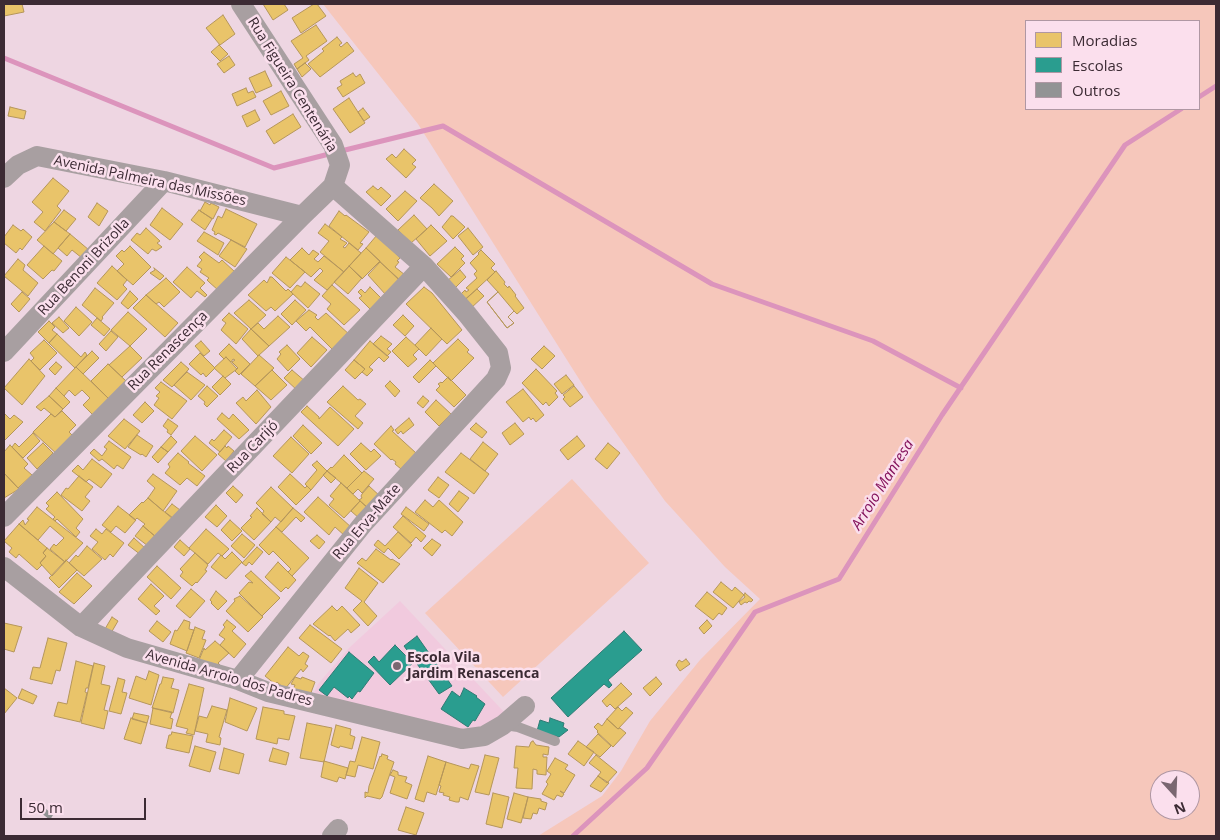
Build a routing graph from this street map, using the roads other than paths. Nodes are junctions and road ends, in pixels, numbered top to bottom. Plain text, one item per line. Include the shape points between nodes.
1 (241, 4) edge
2 (4, 178) edge
3 (164, 181) junction
4 (333, 186) junction
5 (302, 216) junction
6 (424, 266) junction
7 (4, 352) edge
8 (4, 517) edge
9 (4, 567) edge
10 (81, 627) junction
11 (238, 680) junction
12 (526, 706) dead end
13 (503, 725) junction
14 (555, 741) dead end

1 - 4 street, Rua Figueira Centenária via 333,145 340,165
2 - 3 street, Avenida Palmeira das Missões via 18,165 37,156
3 - 5 street, Avenida Palmeira das Missões
3 - 7 street, Rua Benoni Brizolla
4 - 5 street, Rua Renascença
4 - 6 street
5 - 8 street, Rua Renascença
6 - 10 street, Rua Carijó
6 - 11 street, Rua Erva-Mate via 498,353 501,368 496,379 363,524
9 - 10 street, Avenida Arroio dos Padres
10 - 11 street, Avenida Arroio dos Padres via 127,648
11 - 13 street, Avenida Arroio dos Padres via 268,692 462,739 484,736
12 - 13 street, Avenida Arroio dos Padres
13 - 14 lane

